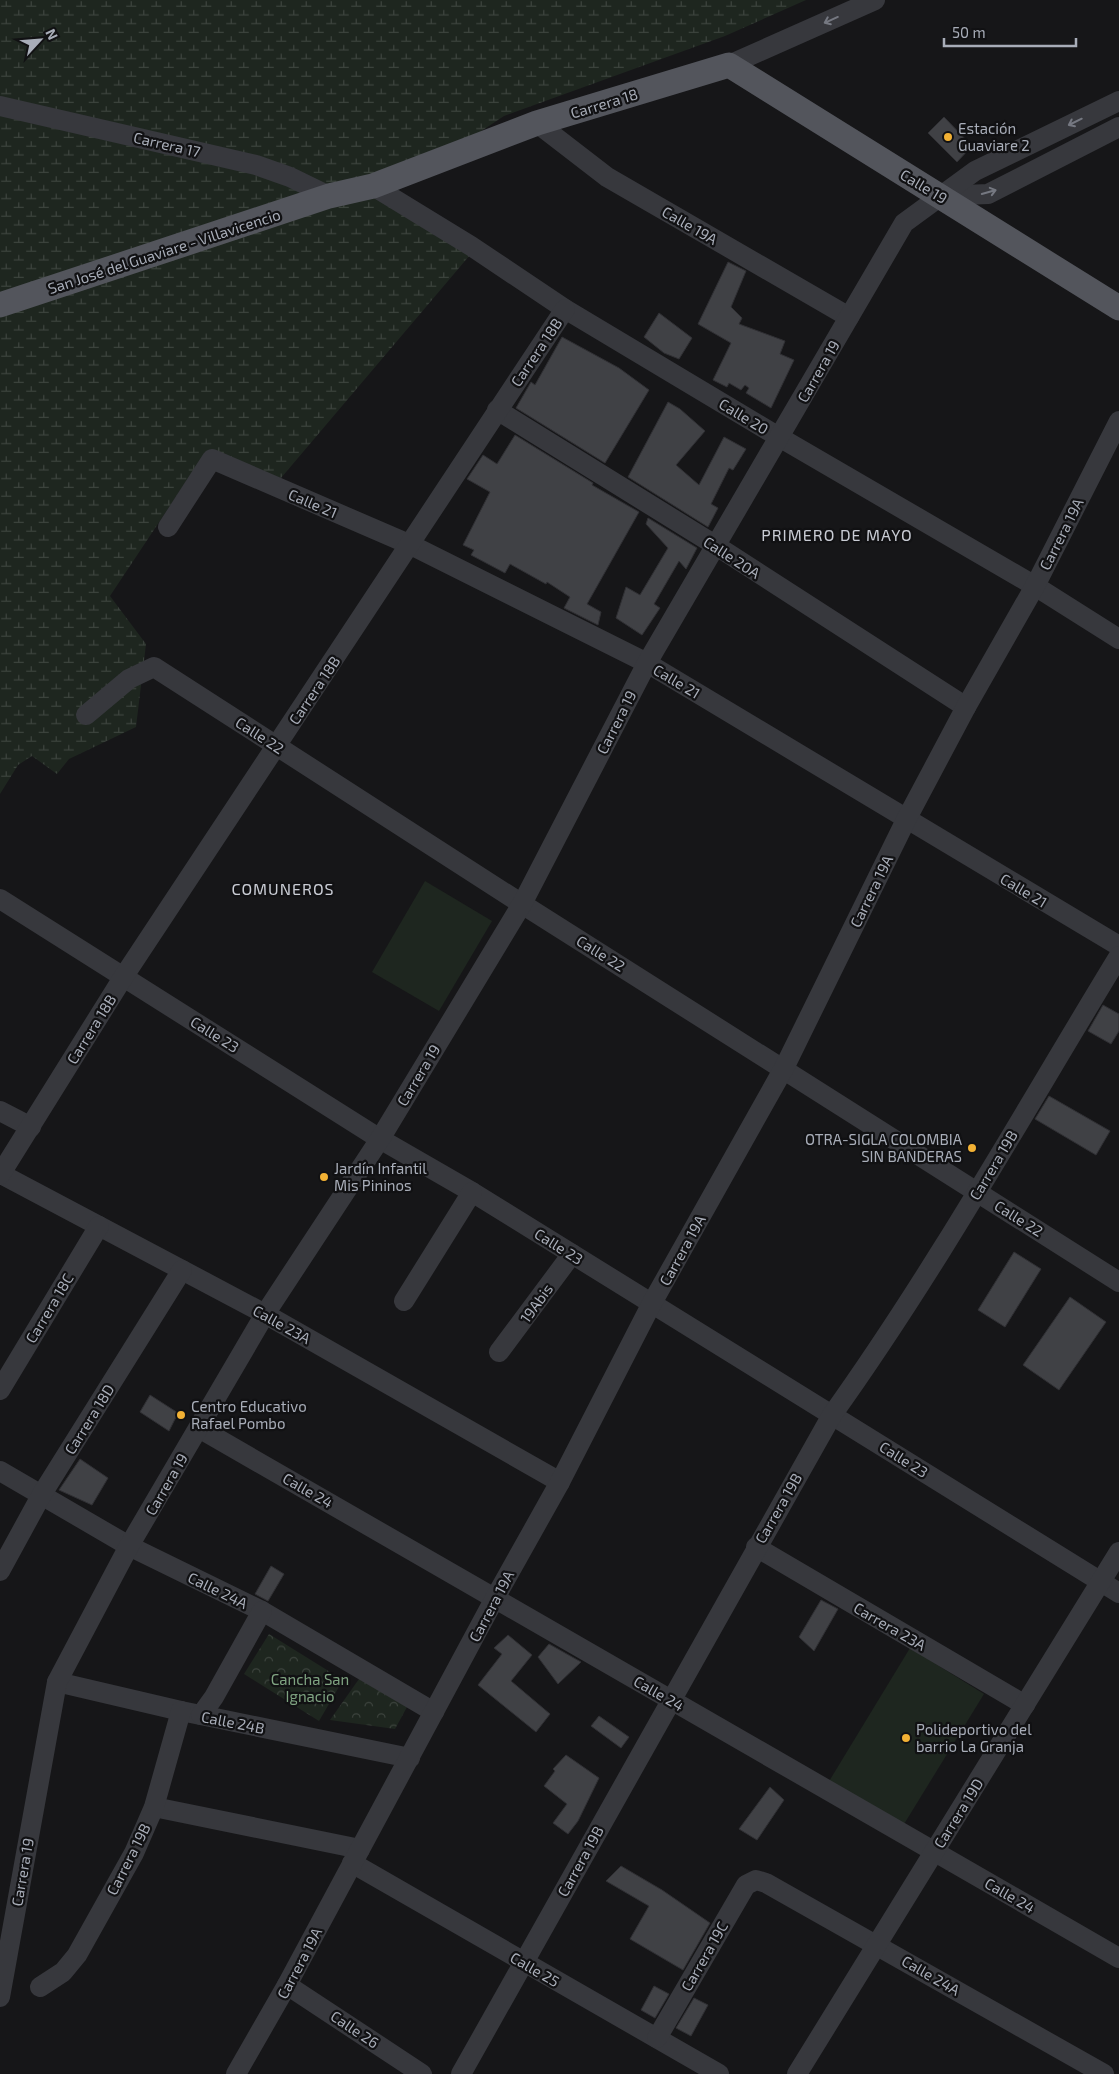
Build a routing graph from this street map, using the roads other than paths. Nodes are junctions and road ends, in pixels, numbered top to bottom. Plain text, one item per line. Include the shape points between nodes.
1 (875, 0) edge
2 (729, 65) junction
3 (1119, 101) edge
4 (0, 106) edge
5 (537, 123) junction
6 (1119, 127) edge
7 (373, 186) junction
8 (329, 196) junction
9 (941, 196) junction
10 (0, 305) edge
11 (1119, 308) edge
12 (565, 309) junction
13 (849, 317) junction
14 (497, 410) junction
15 (1119, 421) edge
16 (779, 437) junction
17 (168, 527) dead end
18 (411, 545) junction
19 (715, 545) junction
20 (1035, 586) junction
21 (1119, 639) edge
22 (647, 663) junction
23 (966, 707) junction
24 (86, 715) dead end
25 (277, 746) junction
26 (906, 820) junction
27 (0, 900) edge
28 (522, 904) junction
29 (1119, 946) edge
30 (1119, 956) edge
31 (124, 976) junction
32 (784, 1068) junction
33 (0, 1111) edge
34 (31, 1127) junction
35 (380, 1139) junction
36 (0, 1174) edge
37 (977, 1191) junction
38 (472, 1192) junction
39 (99, 1226) junction
40 (572, 1254) junction
41 (182, 1270) junction
42 (1119, 1282) edge
43 (404, 1301) dead end
44 (652, 1303) junction
45 (265, 1314) junction
46 (499, 1352) dead end
47 (0, 1390) edge
48 (832, 1415) junction
49 (199, 1428) junction
50 (0, 1471) edge
51 (560, 1482) junction
52 (42, 1494) junction
53 (129, 1546) junction
54 (756, 1547) junction
55 (1119, 1552) edge
56 (0, 1571) edge
57 (1101, 1581) junction
58 (1119, 1592) edge
59 (494, 1598) junction
60 (262, 1612) junction
61 (57, 1682) junction
62 (671, 1699) junction
63 (1025, 1704) junction
64 (181, 1711) junction
65 (434, 1712) junction
66 (201, 1715) junction
67 (410, 1758) junction
68 (154, 1807) junction
69 (934, 1851) junction
70 (356, 1856) junction
71 (756, 1880) joint
72 (877, 1945) junction
73 (1119, 1958) edge
74 (523, 1963) junction
75 (287, 1984) junction
76 (40, 1987) dead end
77 (0, 1998) edge
78 (657, 2038) junction
79 (236, 2074) edge
80 (422, 2074) edge
81 (461, 2074) edge
82 (719, 2074) edge
83 (797, 2074) edge
84 (1104, 2074) edge

1 -> 2 street, Carrera 18
2 - 5 main road, Carrera 18
2 - 9 main road, Calle 19
3 -> 9 street, Carrera 19 via 975,171
4 - 8 street, Carrera 17 via 256,165
5 - 7 main road, Carrera 18
5 - 13 street, Calle 19A via 607,177
9 -> 6 street via 988,194
7 - 8 main road, Carrera 18
7 - 12 street, Calle 20
8 - 10 main road, San José del Guaviare - Villavicencio
9 - 11 main road, Calle 19
9 - 13 street, Carrera 19 via 904,223
12 - 14 street, Carrera 18B
12 - 16 street, Calle 20
13 - 16 street, Carrera 19
14 - 18 street, Carrera 18B
14 - 19 street, Calle 20A
15 - 20 street, Carrera 19A
16 - 19 street, Carrera 19
16 - 20 street, Calle 20
17 - 18 street, Calle 21 via 212,459
18 - 22 street, Calle 21
18 - 25 street, Carrera 18B
19 - 22 street, Carrera 19
19 - 23 street, Calle 20A
20 - 21 street, Calle 20
20 - 23 street, Carrera 19A
22 - 26 street, Calle 21
22 - 28 street, Carrera 19
23 - 26 street, Carrera 19A
24 - 25 street, Calle 22 via 130,679 154,668
25 - 28 street, Calle 22
25 - 31 street, Carrera 18B
26 - 29 street, Calle 21
26 - 32 street, Carrera 19A
27 - 31 street, Calle 23
28 - 32 street, Calle 22
28 - 35 street, Carrera 19
30 - 37 street, Carrera 19B
31 - 34 street, Carrera 18B
31 - 35 street, Calle 23
32 - 37 street, Calle 22
32 - 44 street, Carrera 19A
33 - 34 street
34 - 36 street, Carrera 18B
35 - 38 street, Calle 23
35 - 45 street, Carrera 19
36 - 39 street, Calle 23A
37 - 42 street, Calle 22
37 - 48 street, Carrera 19B
38 - 40 street, Calle 23
38 - 43 street
39 - 41 street, Calle 23A
39 - 47 street, Carrera 18C
40 - 44 street, Calle 23
40 - 46 street, 19Abis
41 - 45 street, Calle 23A
41 - 52 street, Carrera 18D
44 - 48 street, Calle 23
44 - 51 street, Carrera 19A
45 - 49 street, Carrera 19
45 - 51 street, Calle 23A
48 - 54 street, Carrera 19B
48 - 57 street, Calle 23
49 - 53 street, Carrera 19
49 - 59 street, Calle 24
50 - 52 street, Calle 24A
51 - 59 street, Carrera 19A
52 - 53 street, Calle 24A
52 - 56 street, Carrera 18D
53 - 60 street, Calle 24A
53 - 61 street, Carrera 19
54 - 62 street, Carrera 19B
54 - 63 street, Carrera 23A
55 - 57 street, Carrera 19D
57 - 58 street, Calle 23
57 - 63 street, Carrera 19D
59 - 62 street, Calle 24
59 - 65 street, Carrera 19A
60 - 65 street, Calle 24A
60 - 66 street
61 - 64 street, Calle 24B
61 - 77 street, Carrera 19
62 - 69 street, Calle 24
62 - 74 street, Carrera 19B
63 - 69 street, Carrera 19D
64 - 66 street, Calle 24B
64 - 68 street, Carrera 19B
65 - 67 street, Carrera 19A
66 - 67 street, Calle 24B
67 - 70 street, Carrera 19A
68 - 70 street, Calle 25
68 - 76 street, Carrera 19B via 134,1853 77,1955 62,1972
69 - 72 street, Carrera 19D
69 - 73 street, Calle 24
70 - 74 street, Calle 25
70 - 75 street, Carrera 19A
71 - 72 street, Calle 24A
71 - 78 street, Carrera 19C via 746,1885
72 - 83 street, Carrera 19D
72 - 84 street, Calle 24A
74 - 78 street, Calle 25
74 - 81 street, Carrera 19B
75 - 79 street, Carrera 19A
75 - 80 street, Calle 26
78 - 82 street, Calle 25

